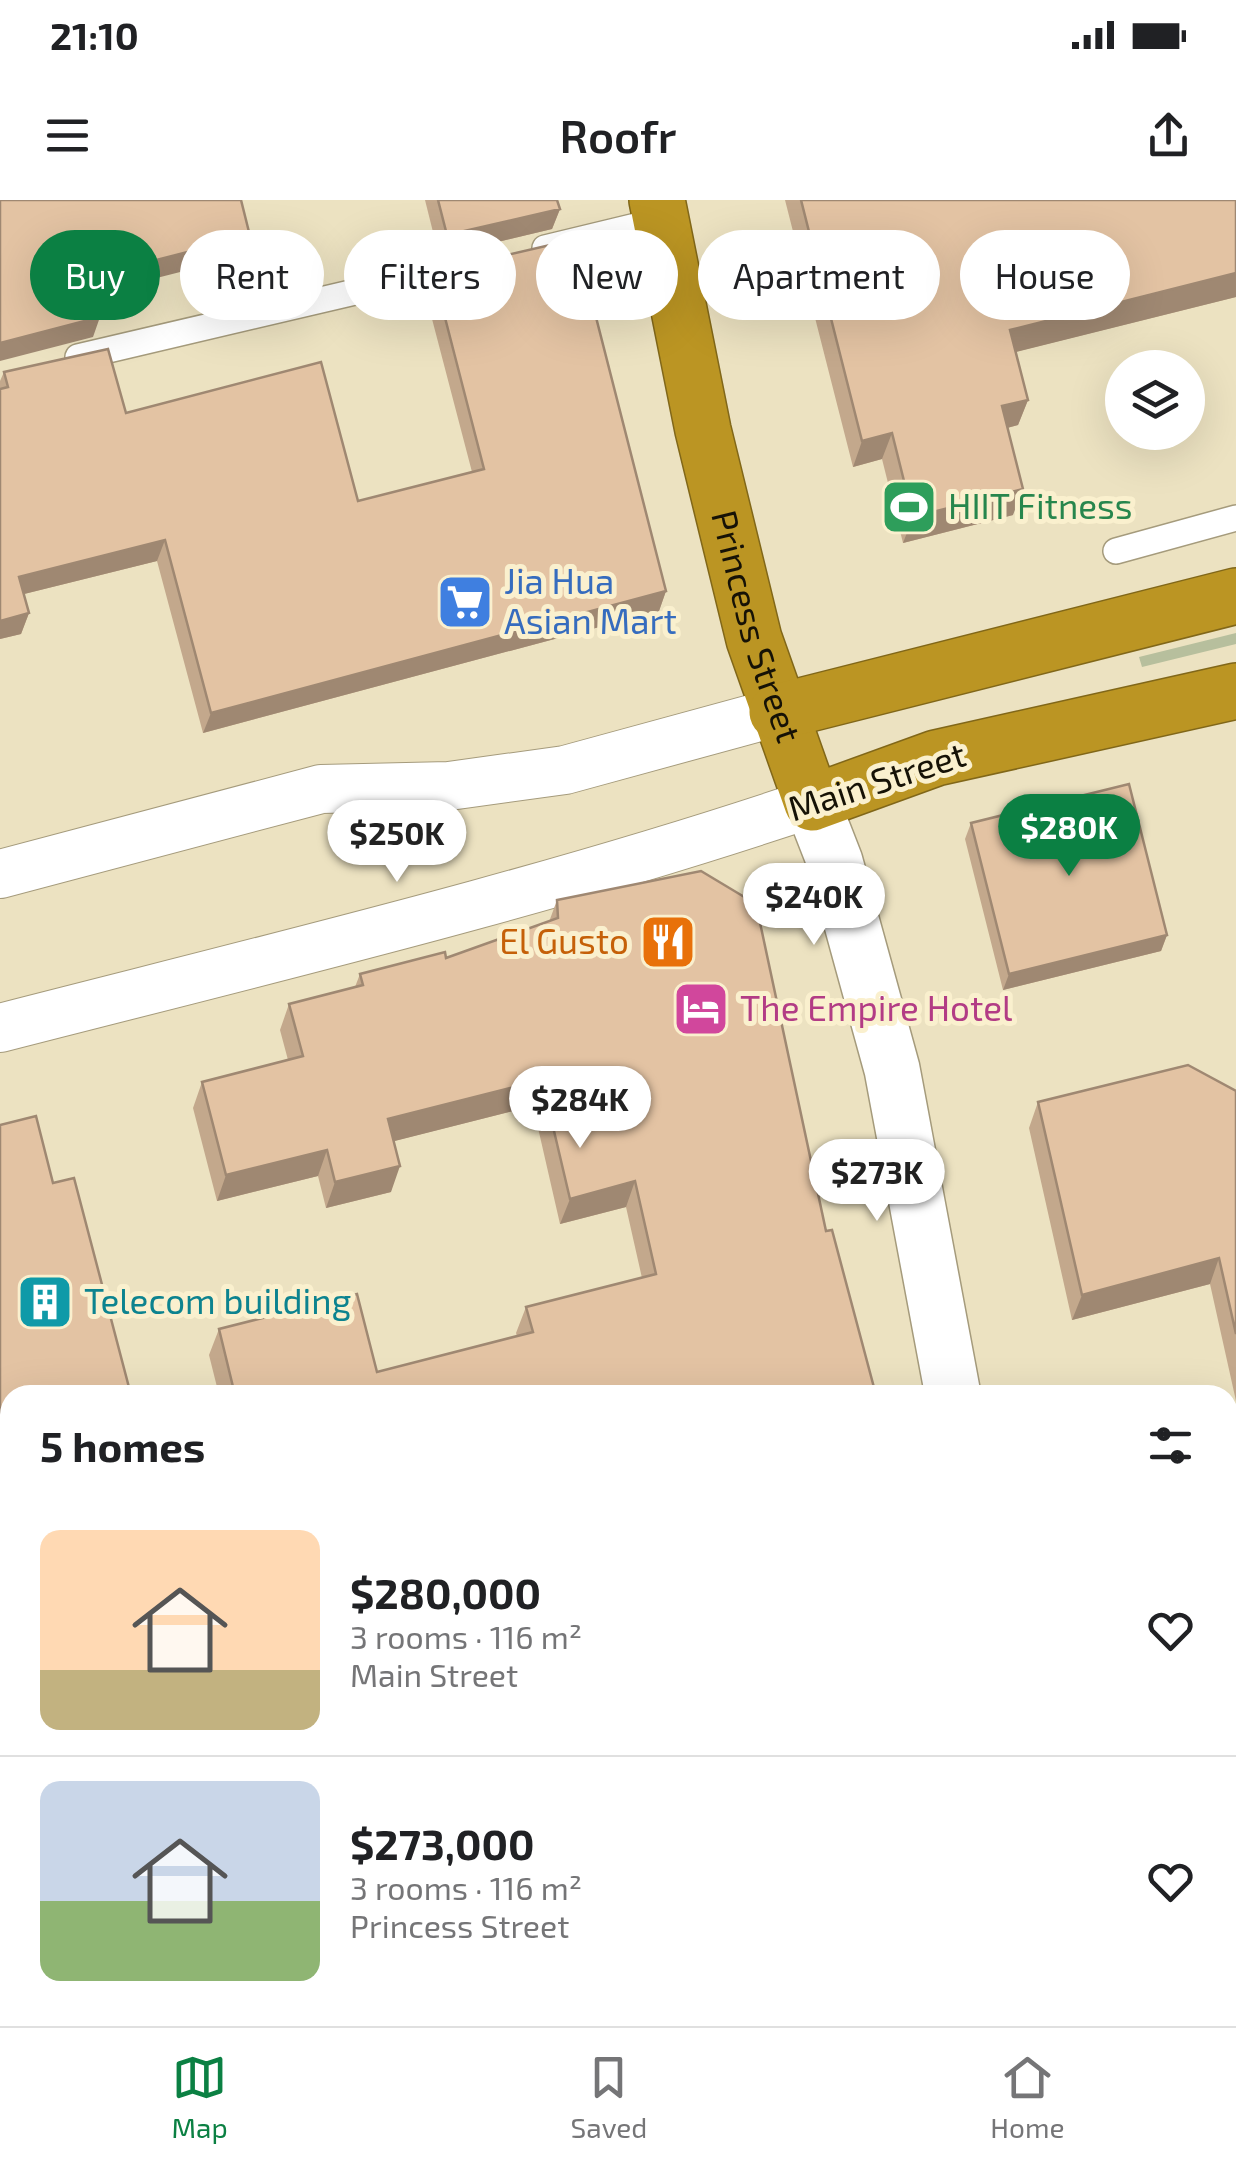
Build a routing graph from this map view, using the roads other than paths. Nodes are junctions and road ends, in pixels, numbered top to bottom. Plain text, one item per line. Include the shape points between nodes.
1 (659, 210) edge
2 (58, 362) edge
3 (1236, 518) edge
4 (1116, 551) dead end
5 (1236, 596) edge
6 (1236, 691) edge
7 (778, 712) junction
8 (812, 803) junction
9 (0, 874) edge
10 (0, 1028) edge
11 (951, 1385) edge

1 - 2 lane via 516,255
1 - 7 highway, Princess Street via 703,430
3 - 4 lane
5 - 7 highway
6 - 8 highway, Main Street via 936,758
7 - 8 highway, Princess Street
7 - 9 street via 564,770 449,786 320,789
8 - 10 street, Main Street via 395,926
8 - 11 main road, Princess Street via 835,862 892,1069

